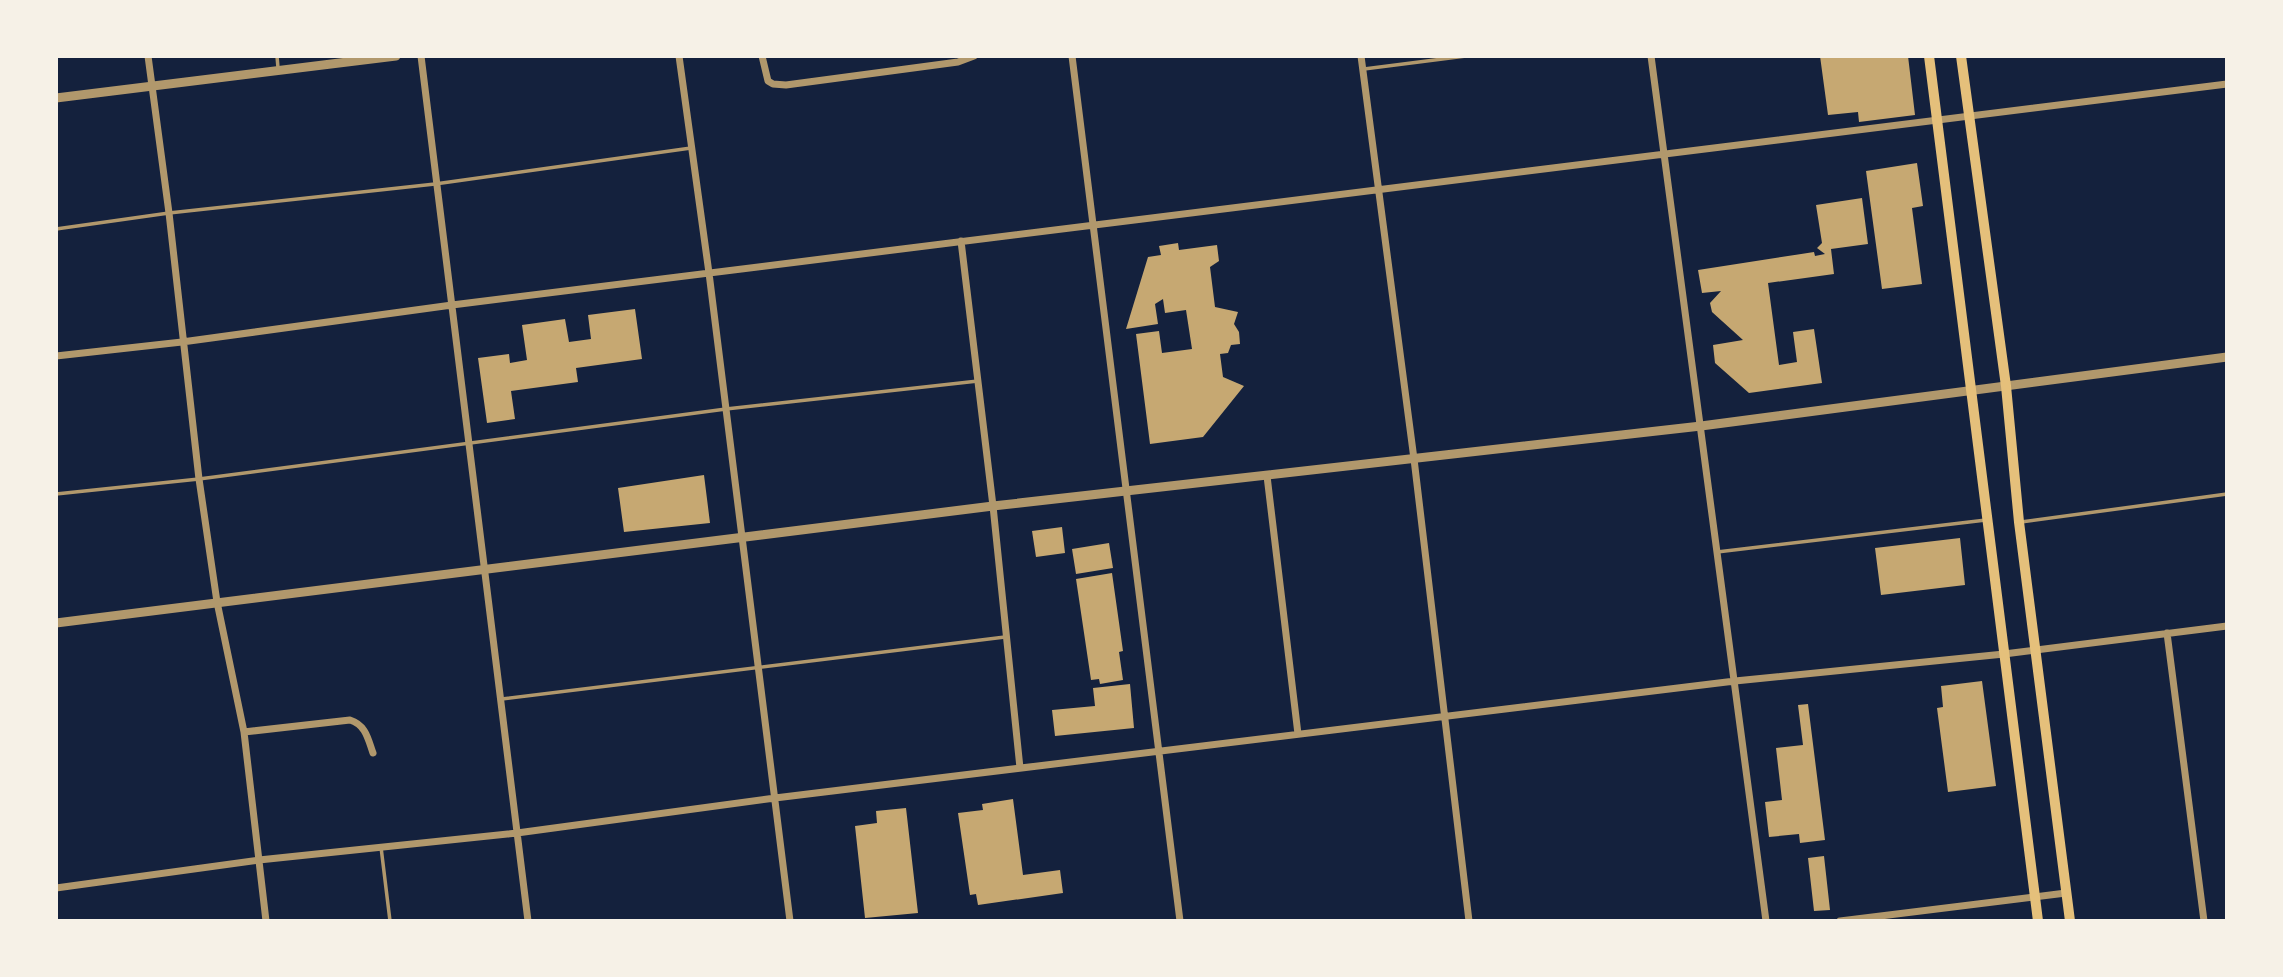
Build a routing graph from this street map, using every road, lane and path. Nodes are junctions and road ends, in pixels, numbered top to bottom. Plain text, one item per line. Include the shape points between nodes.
1 (148, 56) edge
2 (277, 56) edge
3 (396, 56) edge
4 (421, 56) edge
5 (679, 56) edge
6 (762, 56) edge
7 (974, 56) edge
8 (1072, 56) edge
9 (1361, 56) edge
10 (1466, 56) edge
11 (1651, 56) edge
12 (1929, 56) edge
13 (1961, 56) edge
14 (1363, 69) junction
15 (278, 70) junction
16 (2227, 84) edge
17 (152, 85) junction
18 (56, 98) edge
19 (1969, 116) junction
20 (1938, 120) junction
21 (691, 148) junction
22 (1664, 154) junction
23 (435, 184) junction
24 (1379, 190) junction
25 (169, 213) junction
26 (1093, 225) junction
27 (56, 229) edge
28 (961, 241) junction
29 (709, 273) junction
30 (452, 304) junction
31 (182, 342) junction
32 (56, 356) edge
33 (2227, 357) edge
34 (979, 381) junction
35 (2006, 386) junction
36 (1971, 391) junction
37 (726, 409) junction
38 (1701, 426) junction
39 (468, 442) junction
40 (1415, 459) junction
41 (1267, 476) junction
42 (199, 479) junction
43 (1126, 491) junction
44 (56, 494) edge
45 (2227, 494) edge
46 (993, 506) junction
47 (1988, 520) junction
48 (2019, 522) junction
49 (742, 537) junction
50 (1717, 552) junction
51 (484, 570) junction
52 (217, 602) junction
53 (56, 624) edge
54 (2227, 626) edge
55 (2167, 633) junction
56 (1007, 637) junction
57 (2035, 650) junction
58 (2004, 654) junction
59 (758, 667) junction
60 (1735, 681) junction
61 (500, 699) junction
62 (1443, 716) junction
63 (244, 732) junction
64 (1298, 734) junction
65 (1159, 751) junction
66 (373, 753) dead end
67 (1020, 768) junction
68 (775, 798) junction
69 (517, 833) junction
70 (381, 847) junction
71 (259, 860) junction
72 (56, 888) edge
73 (2066, 893) junction
74 (2035, 897) junction
75 (266, 921) edge
76 (390, 921) edge
77 (528, 921) edge
78 (790, 921) edge
79 (1180, 921) edge
80 (1469, 921) edge
81 (1766, 921) edge
82 (1840, 921) edge
83 (2038, 921) edge
84 (2070, 921) edge
85 (2204, 921) edge

1 - 17 street
2 - 15 lane
3 - 15 street
4 - 23 street
5 - 21 street
6 - 7 street via 768,81 786,85
8 - 26 street
9 - 14 street
10 - 14 lane
11 - 22 street
12 - 20 main road
13 - 19 main road
14 - 24 street
15 - 17 street
16 - 19 street
17 - 18 street
17 - 25 street
19 - 20 street
19 - 35 main road
20 - 22 street
20 - 36 main road
21 - 23 lane
21 - 29 street
22 - 24 street
22 - 38 street
23 - 25 lane
23 - 30 street
24 - 26 street
24 - 40 street
25 - 27 lane
25 - 31 street
26 - 28 street
26 - 43 street
28 - 29 street
28 - 34 street
29 - 30 street
29 - 37 street
30 - 31 street
30 - 39 street
31 - 32 street
31 - 42 street
33 - 35 street
34 - 37 lane
34 - 46 street
35 - 36 street
35 - 48 main road
36 - 38 street
36 - 47 main road
37 - 39 lane
37 - 49 street
38 - 40 street
38 - 50 street
39 - 42 lane
39 - 51 street
40 - 41 street
40 - 62 street
41 - 43 street
41 - 64 street
42 - 44 lane
42 - 52 street
43 - 46 street
43 - 65 street
45 - 48 lane
46 - 49 street
46 - 56 street
47 - 50 lane
47 - 58 main road
48 - 57 main road
49 - 51 street
49 - 59 street
50 - 60 street
51 - 52 street
51 - 61 street
52 - 53 street
52 - 63 street
54 - 55 street
55 - 57 street
55 - 85 street
56 - 59 lane
56 - 67 street
57 - 58 street
57 - 73 main road
58 - 60 street
58 - 74 main road
59 - 61 lane
59 - 68 street
60 - 62 street
60 - 81 street
61 - 69 street
62 - 64 street
62 - 80 street
63 - 66 street via 350,720 365,730
63 - 71 street
64 - 65 street
65 - 67 street
65 - 79 street
67 - 68 street
68 - 69 street
68 - 78 street
69 - 70 street
69 - 77 street
70 - 71 street
70 - 76 lane
71 - 72 street
71 - 75 street
73 - 74 street
73 - 84 main road
74 - 82 street
74 - 83 main road

